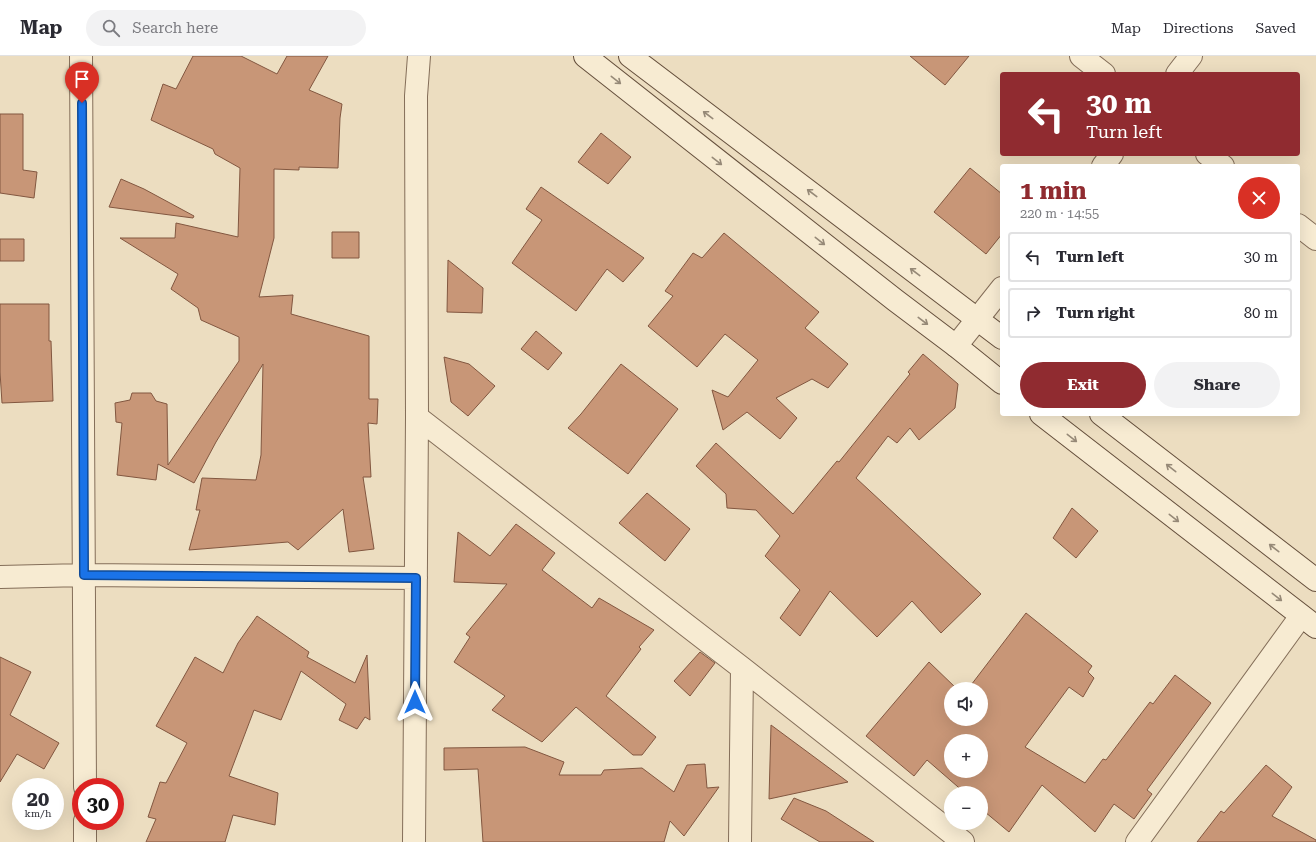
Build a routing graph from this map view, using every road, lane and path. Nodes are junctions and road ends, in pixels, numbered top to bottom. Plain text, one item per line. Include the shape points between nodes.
1 (81, 56) edge
2 (419, 56) edge
3 (585, 56) edge
4 (630, 56) edge
5 (1081, 56) edge
6 (1190, 56) edge
7 (1101, 72) edge
8 (1178, 72) edge
9 (1110, 156) edge
10 (1210, 156) edge
11 (1104, 164) edge
12 (1220, 164) edge
13 (1300, 226) edge
14 (1316, 238) edge
15 (1000, 290) edge
16 (977, 319) junction
17 (1000, 336) edge
18 (956, 346) junction
19 (1000, 381) edge
20 (1044, 416) edge
21 (1104, 416) edge
22 (417, 417) junction
23 (84, 575) junction
24 (0, 577) edge
25 (416, 578) junction
26 (1316, 580) edge
27 (1309, 622) edge
28 (742, 668) junction
29 (85, 778) edge
30 (85, 830) edge
31 (85, 842) edge
32 (414, 842) edge
33 (740, 842) edge
34 (963, 842) edge
35 (1137, 842) edge

1 - 23 street
2 - 22 street via 416,96
3 -> 18 street
16 -> 4 street
5 - 7 street
6 - 8 street
9 - 11 street
10 - 12 street
13 - 14 street
15 - 16 street
16 - 17 street
16 - 18 street
18 - 19 street
20 -> 27 street
26 -> 21 street
22 - 25 street
22 - 28 street
23 - 24 street
23 - 25 street
23 - 29 street
25 - 32 street
27 - 35 street
28 - 33 street
28 - 34 street
30 - 31 street

